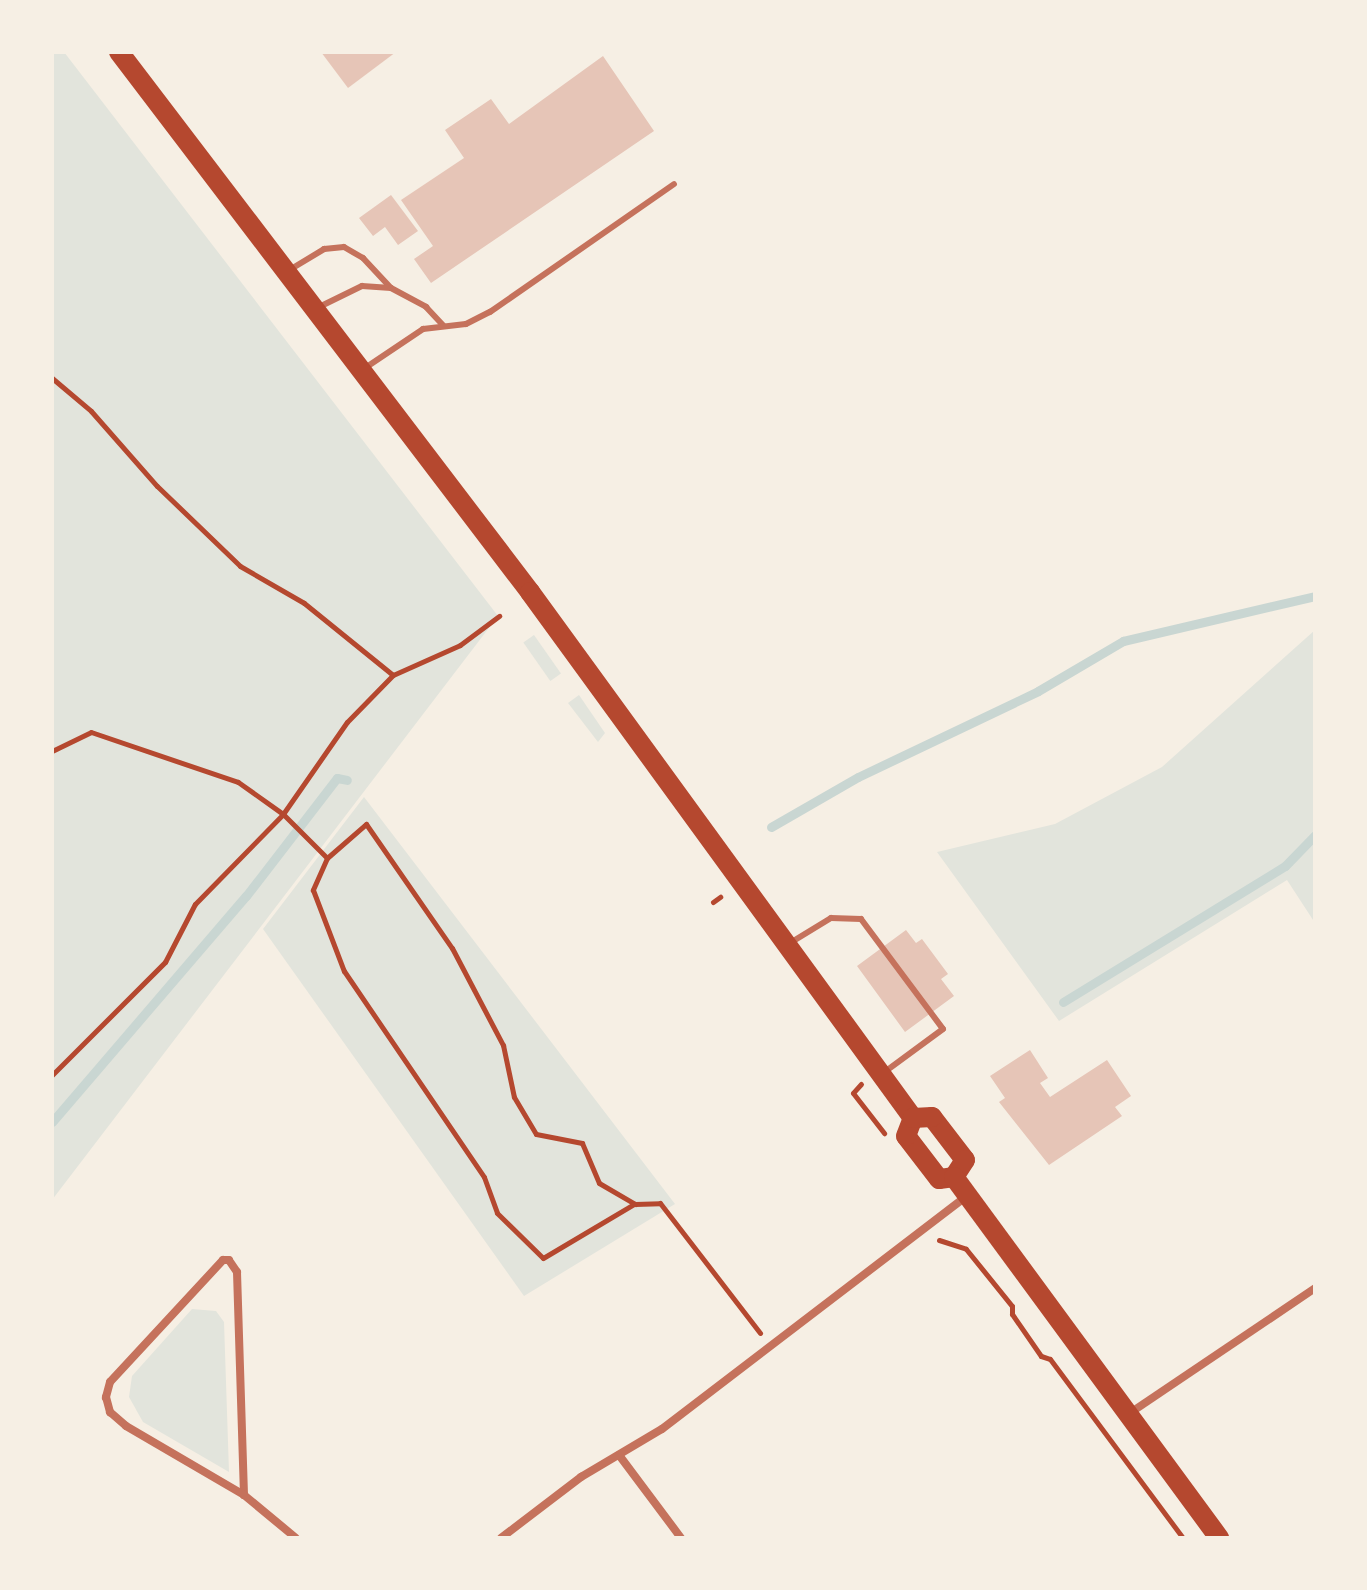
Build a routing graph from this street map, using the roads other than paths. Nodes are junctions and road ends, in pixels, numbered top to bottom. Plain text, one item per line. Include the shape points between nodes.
1 (119, 52) edge
2 (674, 184) dead end
3 (288, 271) junction
4 (391, 288) junction
5 (316, 309) junction
6 (443, 325) junction
7 (363, 370) junction
8 (787, 945) junction
9 (881, 1075) junction
10 (913, 1118) junction
11 (954, 1177) junction
12 (969, 1195) junction
13 (1315, 1288) edge
14 (1128, 1415) junction
15 (619, 1455) junction
16 (244, 1495) junction
17 (296, 1538) edge
18 (501, 1538) edge
19 (681, 1538) edge
20 (1219, 1538) edge

1 - 3 main road
2 - 6 lane via 490,312 466,324
3 - 4 lane via 324,249 344,247 363,258
3 - 5 main road
4 - 5 lane via 362,286
4 - 6 lane via 426,307
5 - 7 main road
6 - 7 lane via 401,339
7 - 8 main road
8 - 9 main road
8 - 9 lane via 831,918 861,919 943,1029
9 - 10 main road
10 - 11 main road via 906,1136 939,1179
10 - 11 main road via 932,1117 965,1160
11 - 12 main road
12 - 14 main road
12 - 15 street via 662,1429
13 - 14 street
14 - 20 main road
15 - 18 street
15 - 19 street
16 - 16 street via 237,1272 235,1265 223,1260 110,1382 106,1397 110,1412 126,1426
16 - 17 street

